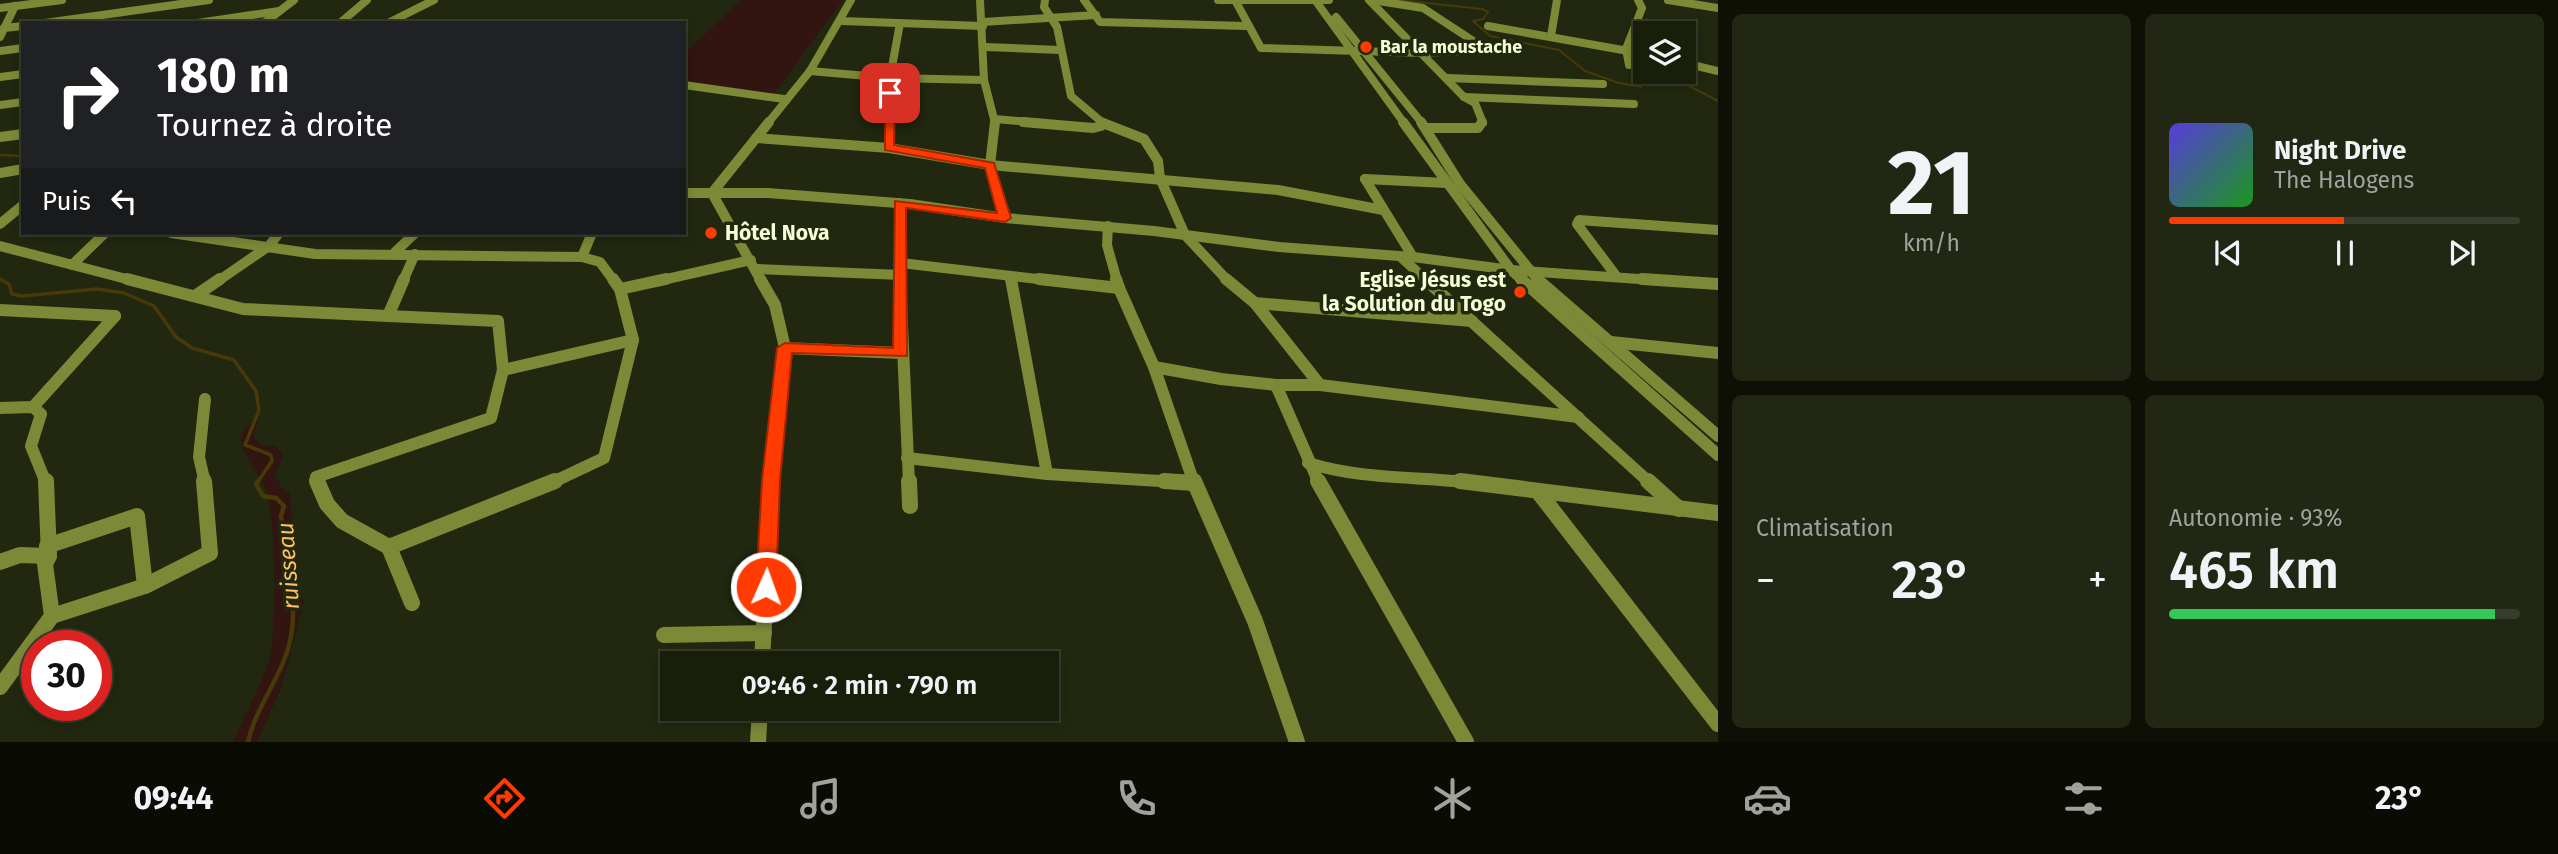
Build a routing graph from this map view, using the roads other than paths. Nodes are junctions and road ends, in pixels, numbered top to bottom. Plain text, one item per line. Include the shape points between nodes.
1 (62, 0) edge
2 (209, 0) edge
3 (294, 0) edge
4 (367, 0) edge
5 (434, 0) edge
6 (852, 0) edge
7 (980, 0) edge
8 (1045, 0) edge
9 (1084, 0) edge
10 (1218, 0) edge
11 (1235, 0) edge
12 (1318, 0) edge
13 (1329, 0) edge
14 (1370, 0) edge
15 (1557, 0) edge
16 (1639, 0) edge
17 (1668, 0) edge
18 (1689, 0) edge
19 (15, 6) junction
20 (1718, 6) edge
21 (0, 8) edge
22 (279, 11) junction
23 (1096, 15) junction
24 (1052, 17) junction
25 (59, 21) edge
26 (212, 21) edge
27 (266, 21) edge
28 (342, 21) edge
29 (392, 21) edge
30 (841, 21) junction
31 (900, 23) junction
32 (983, 24) junction
33 (21, 26) edge
34 (1246, 26) junction
35 (1488, 26) dead end
36 (2, 31) edge
37 (1551, 36) junction
38 (985, 47) junction
39 (21, 48) edge
40 (1515, 49) dead end
41 (1060, 50) junction
42 (1626, 50) junction
43 (0, 51) edge
44 (1349, 51) junction
45 (1487, 51) junction
46 (1633, 51) edge
47 (1363, 52) junction
48 (1422, 53) junction
49 (1629, 65) dead end
50 (1696, 67) edge
51 (810, 71) junction
52 (1718, 73) edge
53 (21, 74) edge
54 (0, 77) edge
55 (890, 78) junction
56 (1447, 78) junction
57 (985, 80) junction
58 (1717, 82) edge
59 (1603, 84) dead end
60 (686, 85) edge
61 (1464, 97) junction
62 (785, 99) junction
63 (21, 102) edge
64 (1634, 104) dead end
65 (0, 105) edge
66 (995, 119) junction
67 (1103, 122) junction
68 (1426, 128) junction
69 (21, 134) edge
70 (0, 137) edge
71 (756, 138) junction
72 (889, 148) junction
73 (990, 165) junction
74 (21, 169) edge
75 (0, 173) edge
76 (1160, 178) junction
77 (1446, 183) junction
78 (686, 193) edge
79 (712, 193) junction
80 (899, 203) junction
81 (21, 207) edge
82 (1383, 210) junction
83 (1005, 218) junction
84 (0, 224) edge
85 (1108, 226) junction
86 (1718, 230) edge
87 (1185, 234) junction
88 (103, 235) edge
89 (186, 235) edge
90 (277, 235) edge
91 (413, 235) edge
92 (591, 235) edge
93 (0, 246) edge
94 (269, 246) junction
95 (396, 252) junction
96 (415, 254) junction
97 (582, 257) junction
98 (1407, 257) junction
99 (72, 265) junction
100 (753, 265) junction
101 (901, 269) junction
102 (1511, 270) junction
103 (1529, 272) junction
104 (1010, 276) junction
105 (1616, 277) junction
106 (1718, 284) edge
107 (1119, 288) junction
108 (620, 289) junction
109 (195, 296) junction
110 (1255, 303) junction
111 (0, 310) edge
112 (388, 316) junction
113 (1472, 321) junction
114 (633, 340) junction
115 (1611, 342) junction
116 (785, 348) junction
117 (901, 353) junction
118 (1718, 353) edge
119 (1154, 367) junction
120 (503, 370) junction
121 (1276, 385) junction
122 (1320, 386) junction
123 (205, 399) dead end
124 (33, 407) junction
125 (0, 408) edge
126 (1578, 417) junction
127 (1718, 436) edge
128 (1718, 455) edge
129 (907, 458) junction
130 (1308, 463) junction
131 (1047, 474) junction
132 (1194, 483) junction
133 (1540, 494) junction
134 (910, 506) dead end
135 (1679, 510) junction
136 (1718, 513) edge
137 (389, 547) junction
138 (48, 551) junction
139 (0, 562) edge
140 (145, 586) junction
141 (412, 603) dead end
142 (52, 616) junction
143 (764, 633) junction
144 (664, 635) dead end
145 (763, 651) edge
146 (0, 687) edge
147 (759, 721) edge
148 (1718, 724) edge
149 (758, 742) edge
150 (1297, 742) edge
151 (1303, 742) edge
152 (1466, 742) edge

1 - 19 street
2 - 25 street
3 - 22 street
4 - 28 street
5 - 29 street
6 - 30 street
7 - 32 street
8 - 24 street via 1044,7
9 - 23 street
10 - 11 street
11 - 12 street
11 - 34 street
12 - 13 street
12 - 44 street
12 - 47 street
14 - 45 street via 1423,8
14 - 48 street
15 - 37 street
16 - 42 street via 1642,8
17 - 20 street
18 - 20 street
19 - 21 street
19 - 36 street
22 - 26 street
22 - 27 street
23 - 24 street
23 - 34 street via 1100,22 1110,23
24 - 32 street
24 - 41 street
30 - 31 street
30 - 51 street
31 - 32 street
31 - 55 street
32 - 38 street
33 - 36 street
34 - 44 street via 1261,48
35 - 37 street
37 - 42 street
38 - 41 street
38 - 57 street
39 - 43 street
40 - 45 street
41 - 67 street via 1071,96
42 - 46 street
42 - 49 street
44 - 47 street
44 - 77 street
45 - 48 street
47 - 48 street
47 - 68 street
48 - 56 street
50 - 52 street
51 - 55 street
51 - 62 street
52 - 58 street
53 - 54 street
55 - 57 street
55 - 72 street
56 - 59 street
56 - 61 street
57 - 66 street
60 - 62 street
61 - 64 street
61 - 68 street via 1475,103 1481,115 1483,122 1478,128
62 - 71 street
63 - 65 street
66 - 67 street via 1093,128
66 - 73 street
67 - 76 street via 1144,139 1158,161
68 - 103 street via 1460,184
69 - 70 street
71 - 72 street
71 - 79 street
72 - 73 street
73 - 76 street
73 - 83 street
74 - 75 street
76 - 82 street via 1278,190
76 - 87 street
77 - 82 street via 1365,179
77 - 102 street
78 - 79 street
79 - 80 street
79 - 100 street
80 - 83 street
80 - 101 street
81 - 84 street
82 - 98 street
83 - 85 street
85 - 87 street
85 - 107 street via 1107,245
86 - 105 street via 1579,220 1577,225
87 - 98 street
87 - 110 street via 1220,274
88 - 99 street
89 - 94 street
90 - 94 street
91 - 95 street
92 - 97 street
93 - 99 street
94 - 95 street via 315,254
94 - 109 street
95 - 96 street
96 - 97 street
96 - 112 street
97 - 108 street via 600,262
98 - 102 street
98 - 113 street
99 - 109 street
100 - 101 street
100 - 108 street
100 - 116 street via 775,305
101 - 104 street
101 - 117 street
102 - 103 street
102 - 128 street
103 - 105 street
103 - 115 street
104 - 107 street
104 - 131 street
105 - 106 street
107 - 119 street
108 - 114 street
109 - 112 street via 243,309
110 - 113 street
110 - 122 street
111 - 124 street via 115,316
112 - 120 street via 498,321
113 - 126 street
114 - 120 street
114 - 137 street via 604,458 521,498
115 - 118 street
115 - 127 street
116 - 117 street
116 - 143 street via 771,480
117 - 129 street
119 - 121 street
119 - 132 street
120 - 137 street via 491,418 316,477 322,501 342,523
121 - 122 street
121 - 130 street
122 - 126 street
123 - 140 street via 199,457 207,493 210,553
124 - 125 street
124 - 138 street via 41,414 31,446 46,476
126 - 135 street
129 - 131 street
129 - 134 street
130 - 133 street via 1388,478 1443,479
130 - 152 street
131 - 132 street
132 - 150 street via 1255,621
133 - 135 street
133 - 148 street
135 - 136 street
137 - 141 street
138 - 139 street
138 - 140 street via 137,516
138 - 142 street
140 - 142 street
142 - 146 street
143 - 144 street
143 - 145 street
147 - 149 street
150 - 151 street

